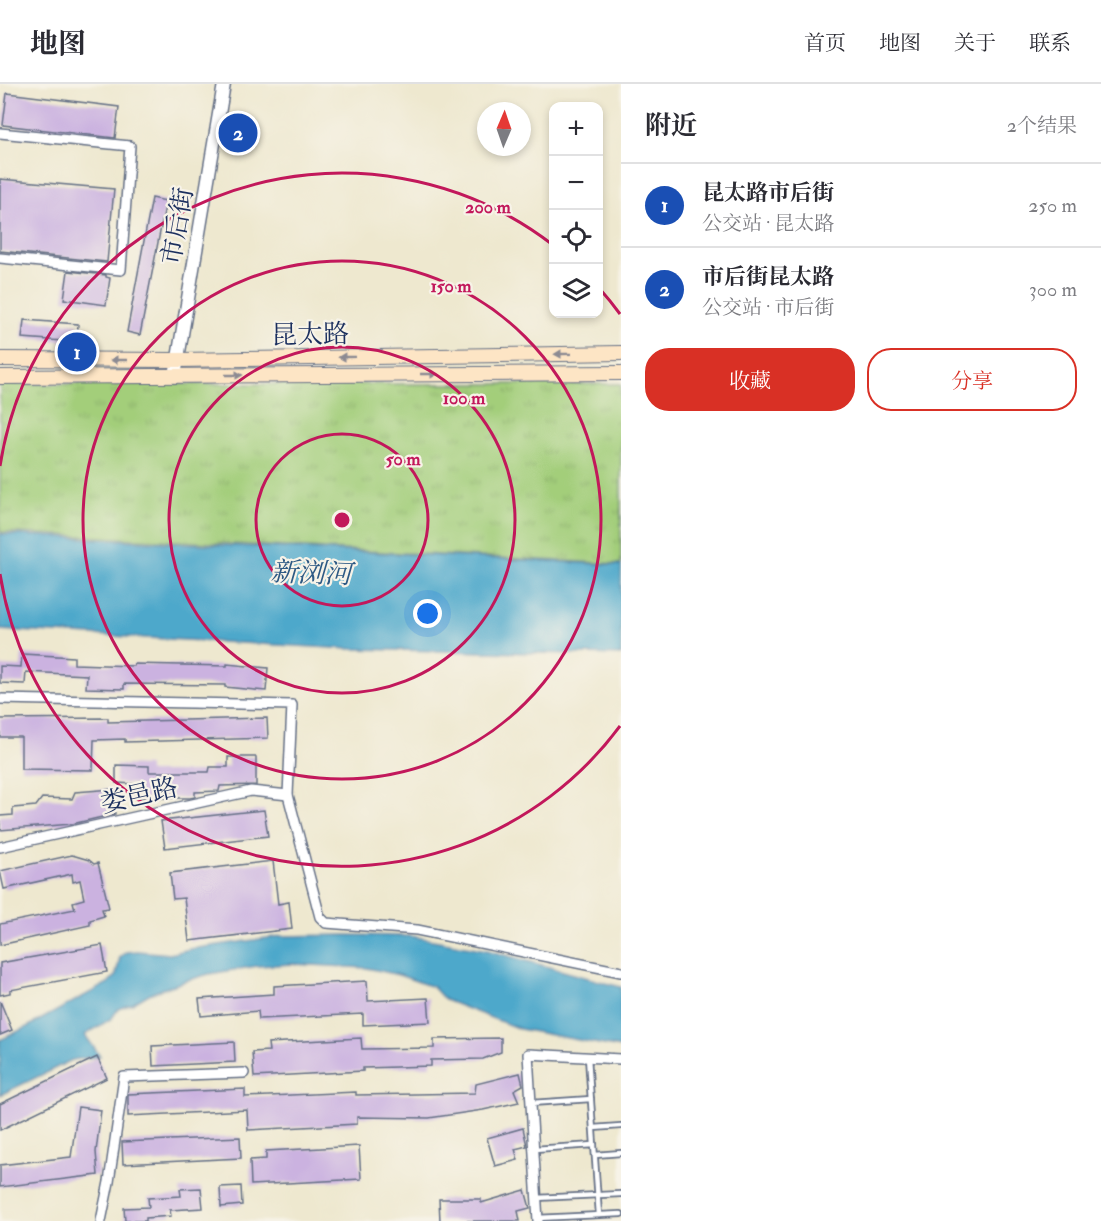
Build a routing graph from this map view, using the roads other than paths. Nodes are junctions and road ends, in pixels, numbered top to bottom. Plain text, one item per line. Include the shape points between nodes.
1 (224, 84) edge
2 (0, 133) edge
3 (0, 258) edge
4 (621, 353) edge
5 (0, 359) edge
6 (177, 360) junction
7 (621, 373) edge
8 (176, 376) junction
9 (0, 377) edge
10 (0, 699) edge
11 (288, 795) junction
12 (0, 847) edge
13 (621, 972) edge
14 (588, 1057) junction
15 (621, 1059) edge
16 (244, 1073) dead end
17 (591, 1099) junction
18 (531, 1103) junction
19 (621, 1126) edge
20 (593, 1128) junction
21 (594, 1145) junction
22 (534, 1149) junction
23 (621, 1153) edge
24 (595, 1155) junction
25 (621, 1194) edge
26 (597, 1195) junction
27 (536, 1198) junction
28 (621, 1214) edge
29 (599, 1215) junction
30 (608, 1215) junction
31 (538, 1220) edge
32 (101, 1221) edge
33 (609, 1221) edge

1 - 6 street, 市后街
2 - 3 street via 129,146 121,270
4 -> 6 main road, 昆太路
6 -> 5 main road, 昆太路
6 - 8 street, 市后街
8 -> 7 main road, 昆太路
8 - 9 main road, 昆太路
10 - 11 street via 292,705
11 - 12 street, 娄邑路 via 251,791
11 - 13 street via 320,917 327,923 417,930
14 - 15 street
14 - 17 lane
14 - 18 street via 528,1054
16 - 32 street via 124,1077
17 - 18 lane
17 - 20 lane
18 - 22 street
19 - 20 lane
20 - 21 lane
21 - 22 lane
21 - 24 lane
22 - 27 street
23 - 24 lane
24 - 26 lane
25 - 26 lane
26 - 27 lane
26 - 29 lane
27 - 31 street
28 - 30 lane
29 - 30 lane
29 - 31 lane
30 - 33 lane

